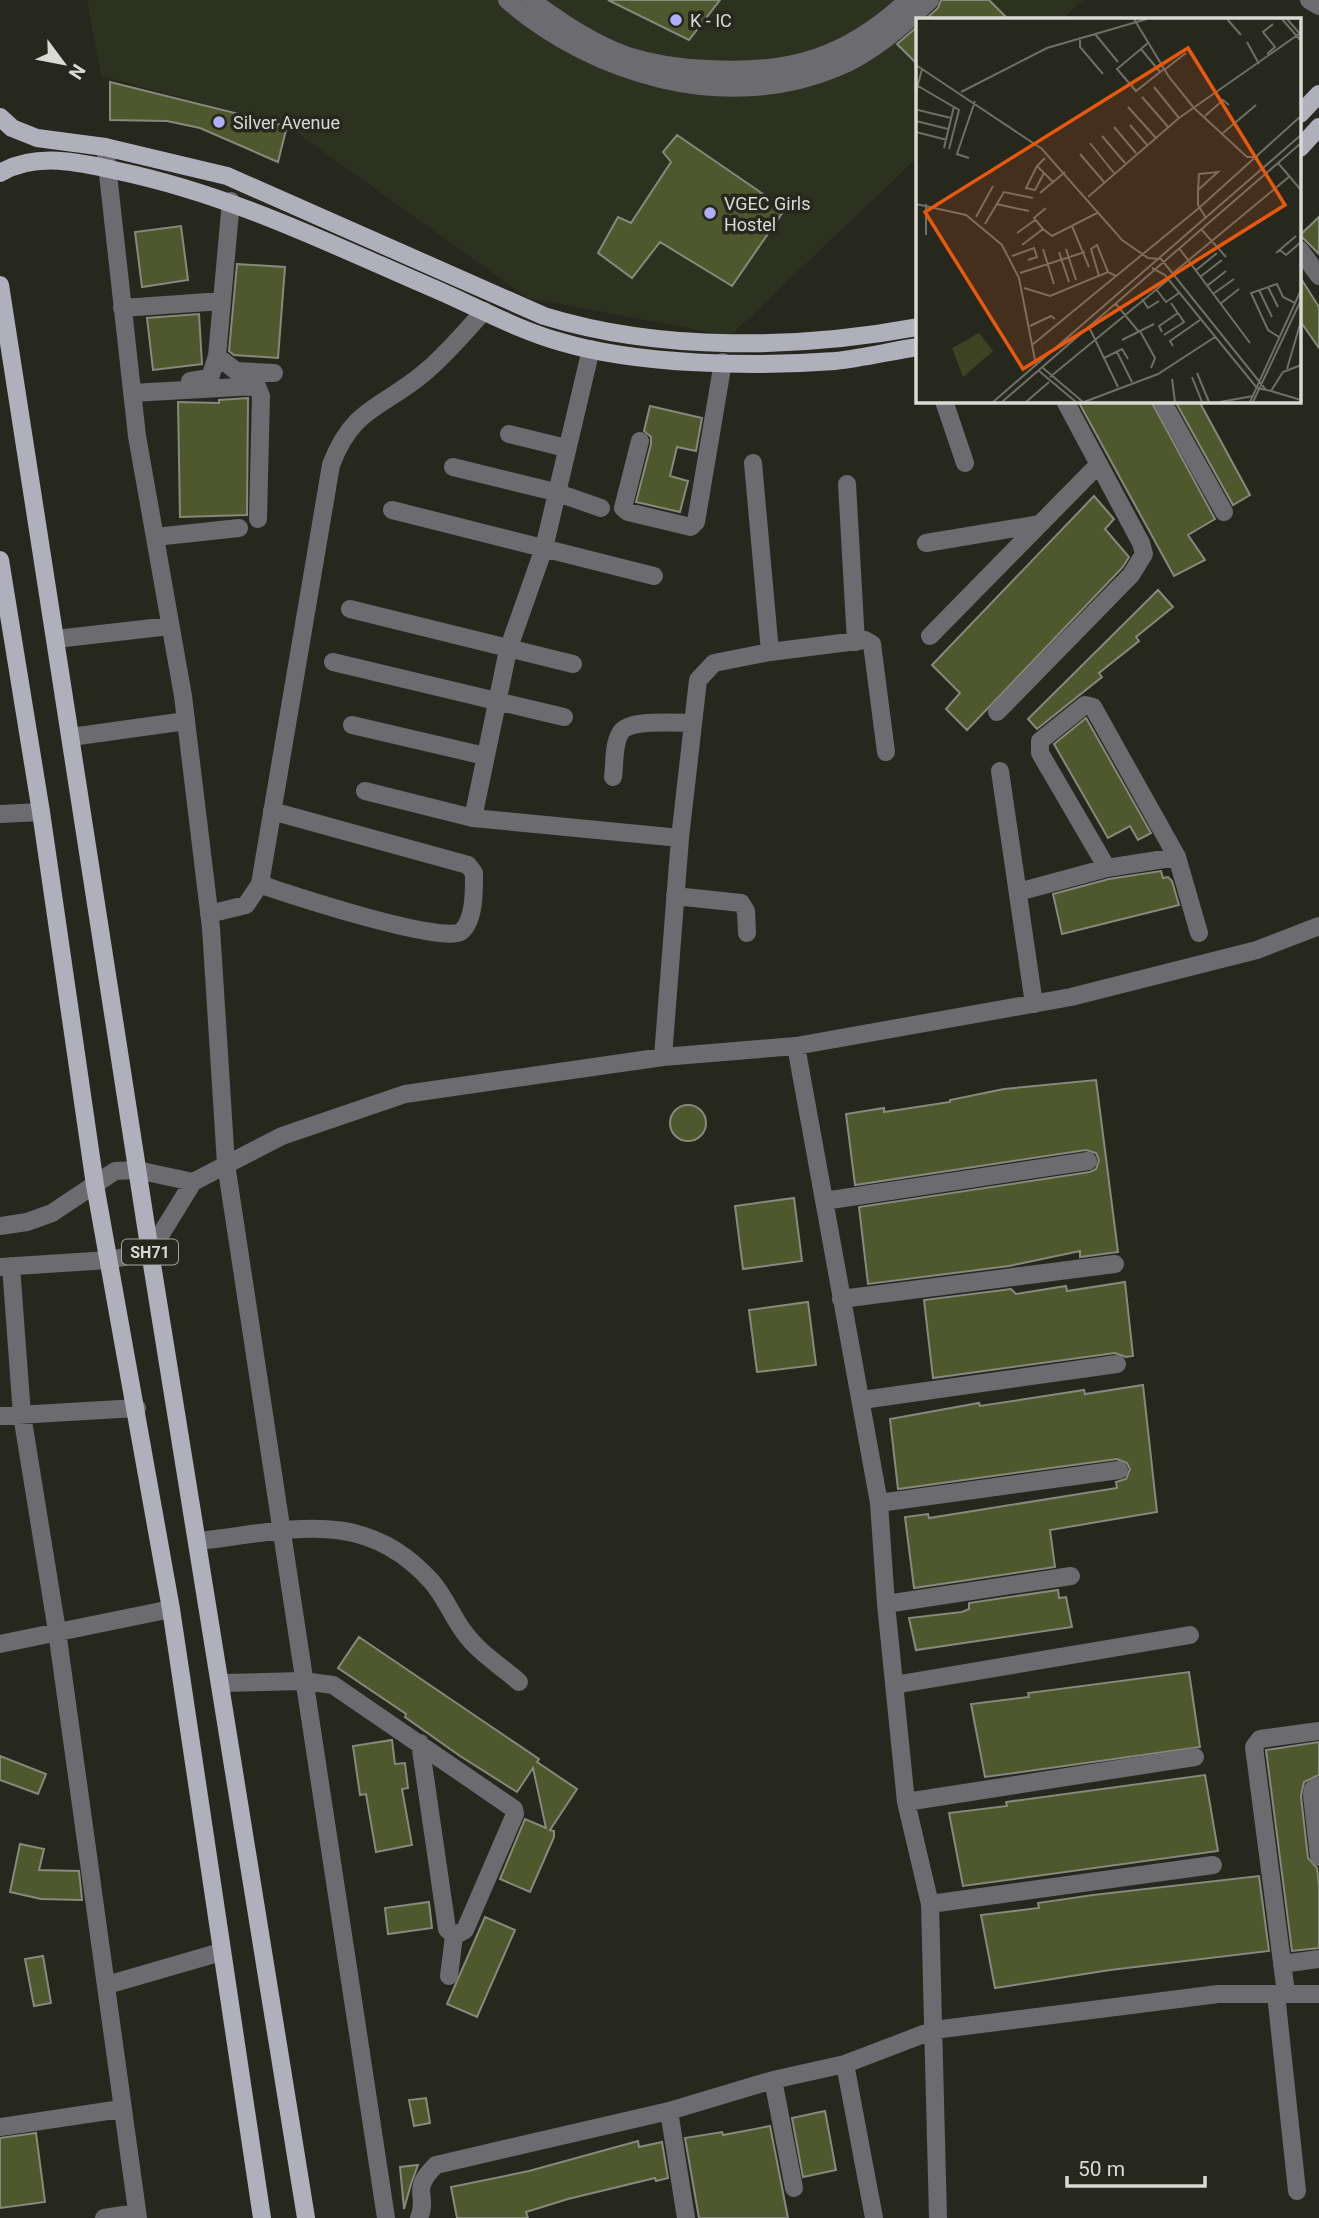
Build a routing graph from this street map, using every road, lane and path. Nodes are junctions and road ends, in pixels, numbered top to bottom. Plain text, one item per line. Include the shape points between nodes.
1 (507, 0) edge
2 (908, 0) edge
3 (930, 0) edge
4 (1309, 0) edge
5 (1319, 6) edge
6 (539, 7) edge
7 (721, 78) junction
8 (1319, 94) edge
9 (1302, 112) edge
10 (0, 117) edge
11 (1319, 127) edge
12 (1302, 146) edge
13 (106, 147) junction
14 (105, 168) junction
15 (0, 173) edge
16 (231, 201) junction
17 (1302, 253) edge
18 (1319, 276) edge
19 (0, 285) edge
20 (222, 301) junction
21 (122, 308) junction
22 (484, 311) junction
23 (566, 323) junction
24 (916, 327) edge
25 (561, 342) junction
26 (783, 343) junction
27 (916, 347) edge
28 (591, 349) junction
29 (217, 356) junction
30 (723, 362) junction
31 (782, 363) junction
32 (274, 373) dead end
33 (178, 383) dead end
34 (132, 393) junction
35 (944, 402) edge
36 (1066, 402) edge
37 (1163, 402) edge
38 (509, 434) dead end
39 (640, 441) dead end
40 (566, 448) junction
41 (753, 463) dead end
42 (965, 463) dead end
43 (1099, 464) junction
44 (453, 467) dead end
45 (847, 484) dead end
46 (555, 492) junction
47 (601, 508) dead end
48 (392, 510) dead end
49 (1224, 512) dead end
50 (258, 519) dead end
51 (1040, 524) junction
52 (239, 528) dead end
53 (155, 537) junction
54 (926, 542) dead end
55 (544, 548) junction
56 (0, 562) edge
57 (654, 576) dead end
58 (350, 609) dead end
59 (170, 626) junction
60 (930, 636) dead end
61 (56, 639) junction
62 (856, 642) junction
63 (508, 650) junction
64 (769, 652) junction
65 (333, 662) dead end
66 (573, 664) dead end
67 (496, 703) junction
68 (997, 712) dead end
69 (564, 717) dead end
70 (186, 721) junction
71 (692, 723) junction
72 (352, 725) dead end
73 (71, 737) junction
74 (886, 752) dead end
75 (485, 756) junction
76 (1000, 771) dead end
77 (613, 777) dead end
78 (365, 791) dead end
79 (272, 811) junction
80 (41, 812) junction
81 (0, 814) edge
82 (473, 818) junction
83 (680, 838) junction
84 (1177, 856) junction
85 (1107, 868) junction
86 (260, 884) junction
87 (1018, 892) junction
88 (675, 896) junction
89 (209, 914) junction
90 (1319, 926) edge
91 (747, 933) dead end
92 (1199, 933) dead end
93 (1034, 1004) junction
94 (796, 1046) junction
95 (663, 1057) junction
96 (1088, 1161) dead end
97 (226, 1164) junction
98 (137, 1170) junction
99 (193, 1182) junction
100 (95, 1185) junction
101 (824, 1201) junction
102 (0, 1226) edge
103 (150, 1252) junction
104 (109, 1260) junction
105 (1115, 1264) dead end
106 (5, 1266) edge
107 (841, 1299) junction
108 (1117, 1364) dead end
109 (862, 1401) junction
110 (137, 1408) junction
111 (22, 1415) junction
112 (0, 1416) edge
113 (1119, 1470) dead end
114 (879, 1503) junction
115 (281, 1532) junction
116 (198, 1541) junction
117 (1070, 1576) dead end
118 (886, 1604) junction
119 (171, 1609) junction
120 (57, 1630) junction
121 (1190, 1635) dead end
122 (0, 1644) edge
123 (303, 1681) junction
124 (519, 1682) dead end
125 (222, 1684) junction
126 (894, 1685) junction
127 (1319, 1731) edge
128 (420, 1743) junction
129 (1195, 1757) dead end
130 (1319, 1786) edge
131 (906, 1802) junction
132 (1319, 1857) edge
133 (1213, 1866) dead end
134 (930, 1904) junction
135 (454, 1936) junction
136 (220, 1952) junction
137 (1319, 1958) edge
138 (1282, 1964) junction
139 (449, 1976) dead end
140 (107, 1985) junction
141 (1281, 1994) junction
142 (1319, 1994) edge
143 (934, 2030) junction
144 (845, 2064) junction
145 (773, 2080) junction
146 (121, 2109) junction
147 (669, 2111) junction
148 (0, 2127) edge
149 (794, 2188) dead end
150 (1297, 2190) dead end
151 (137, 2216) edge
152 (104, 2218) edge
153 (262, 2218) edge
154 (306, 2218) edge
155 (386, 2218) edge
156 (419, 2218) edge
157 (685, 2218) edge
158 (874, 2218) edge
159 (938, 2218) edge

1 - 6 street
2 - 7 street via 829,55 787,68
3 - 7 street via 887,36 835,69 790,82
4 - 5 street
6 - 7 street via 629,56
8 - 9 main road
10 - 13 main road via 12,128 37,138
11 - 12 main road
13 - 14 street
13 - 23 main road via 227,176
14 - 15 main road via 31,160
14 - 16 main road via 181,184
14 - 21 street
16 - 20 street
16 - 22 main road
17 - 18 street
19 - 61 main road, SH71
20 - 21 street
20 - 29 street
21 - 34 street
22 - 25 main road
22 - 79 street via 424,373 361,416 340,442 331,465
23 - 25 main road
23 - 26 main road via 663,337
24 - 26 main road via 849,339
25 - 28 main road
26 - 31 main road
27 - 31 main road via 838,360
28 - 30 main road
28 - 40 street
29 - 32 street via 236,371
29 - 33 street via 210,378
30 - 31 main road
30 - 39 street via 696,522 691,527 623,508
34 - 50 street via 257,386 261,396
34 - 53 street
35 - 42 street
36 - 43 street
37 - 49 street
38 - 40 street
40 - 46 street
41 - 64 street
43 - 51 street
43 - 68 street via 1141,543 1141,562
44 - 46 street
45 - 62 street
46 - 47 street
46 - 55 street
48 - 55 street
51 - 54 street
51 - 60 street
52 - 53 street
53 - 59 street
55 - 57 street
55 - 63 street
56 - 80 main road, SH71
58 - 63 street
59 - 61 street
59 - 70 street
61 - 73 main road, SH71
62 - 64 street
62 - 74 street via 865,639 874,650
63 - 66 street
63 - 67 street
64 - 71 street via 714,663 705,670 698,680
65 - 67 street
67 - 69 street
67 - 75 street
70 - 73 street
70 - 89 street
71 - 77 street via 626,727 618,738
71 - 83 street
72 - 75 street
73 - 98 main road, SH71
75 - 82 street
76 - 87 street
78 - 82 street
79 - 86 street
79 - 86 street via 468,866 474,873 470,917 462,932 454,935 417,930
80 - 81 street
80 - 100 main road, SH71
82 - 83 street
83 - 88 street
84 - 85 street
84 - 85 street via 1093,707 1085,705 1040,741 1040,753
84 - 92 street
85 - 87 street
86 - 89 street via 246,905
87 - 93 street
88 - 91 street via 741,903 747,911
88 - 95 street
89 - 97 street
90 - 93 street via 1257,950
93 - 94 street
94 - 95 street
94 - 101 street
95 - 97 street via 405,1094 282,1136
96 - 101 street
97 - 99 street
97 - 115 street
98 - 99 street
98 - 100 street via 115,1171
98 - 103 main road, SH71
99 - 103 street
100 - 102 street via 52,1213
100 - 104 main road, SH71
101 - 107 street
103 - 104 street
103 - 116 main road, SH71
104 - 106 street
104 - 110 main road, SH71
105 - 107 street
106 - 111 street
107 - 109 street
108 - 109 street
109 - 114 street
110 - 111 street
110 - 119 main road, SH71
111 - 112 street
111 - 120 street
113 - 114 street
114 - 118 street
115 - 116 street
115 - 123 street
115 - 124 street via 341,1528 367,1535 402,1554 435,1585 465,1634
116 - 125 main road, SH71
117 - 118 street
118 - 126 street
119 - 120 street
119 - 136 main road, SH71
120 - 122 street
120 - 140 street
121 - 126 street
123 - 125 street
123 - 128 street via 338,1687
123 - 155 street
125 - 154 main road, SH71
126 - 131 street
127 - 138 street via 1260,1740 1254,1747
128 - 135 street via 447,1929
128 - 135 street via 515,1812 465,1930
129 - 131 street
130 - 132 street via 1312,1795
131 - 134 street
133 - 134 street
134 - 143 street
135 - 139 street
136 - 140 street
136 - 153 main road, SH71
137 - 138 street
138 - 141 street
140 - 146 street
141 - 142 street
141 - 143 street via 1218,1994
141 - 150 street
143 - 144 street
143 - 159 street
144 - 145 street
144 - 158 street
145 - 147 street
145 - 149 street
146 - 148 street
146 - 151 street
147 - 156 street via 436,2165 419,2189
147 - 157 street
151 - 152 street

